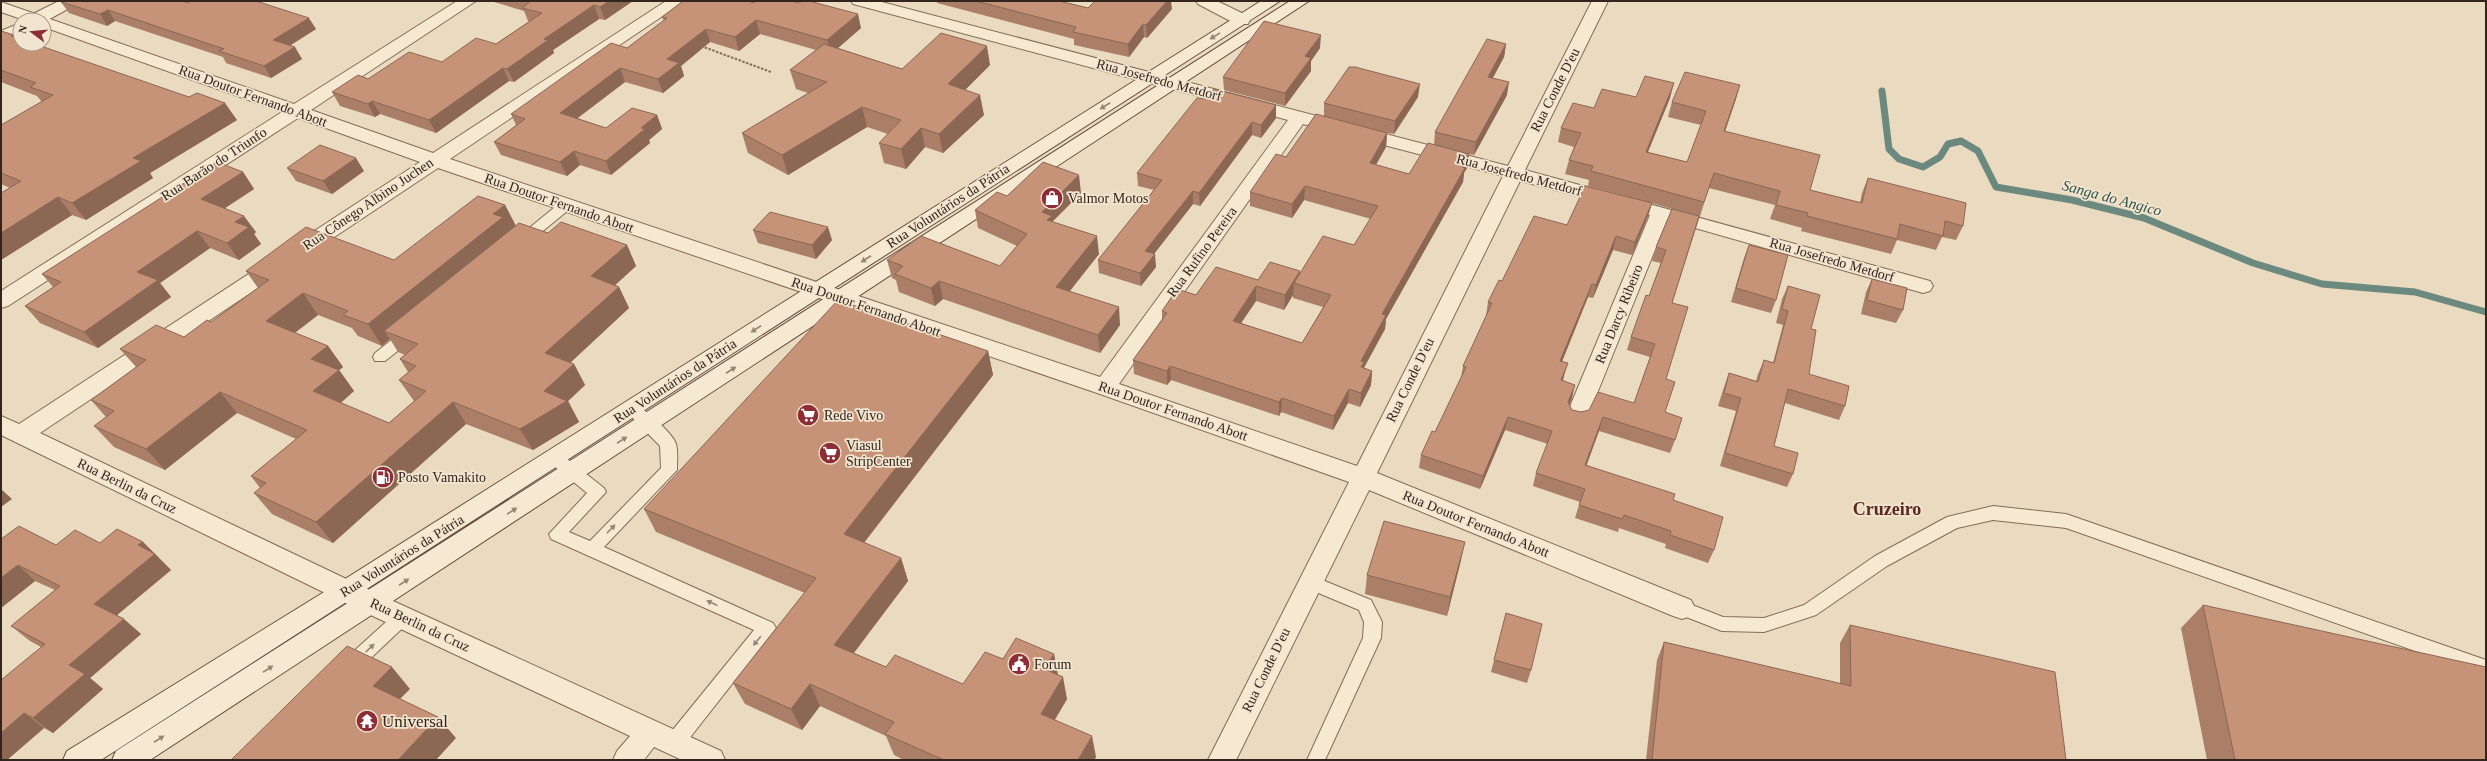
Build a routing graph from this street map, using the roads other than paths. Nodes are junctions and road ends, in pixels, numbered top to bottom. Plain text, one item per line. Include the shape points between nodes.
1 (71, 1) edge
2 (468, 1) edge
3 (677, 1) edge
4 (859, 1) edge
5 (1204, 1) edge
6 (1272, 1) edge
7 (1301, 1) edge
8 (1600, 1) edge
9 (1, 7) edge
10 (16, 12) edge
11 (52, 12) edge
12 (1242, 20) junction
13 (52, 25) edge
14 (12, 32) edge
15 (1, 38) edge
16 (1149, 78) junction
17 (1172, 83) junction
18 (296, 111) junction
19 (1299, 117) junction
20 (433, 160) junction
21 (1512, 174) junction
22 (1002, 183) junction
23 (566, 205) junction
24 (1661, 212) junction
25 (510, 251) edge
26 (1923, 286) dead end
27 (816, 291) junction
28 (840, 299) junction
29 (1, 301) edge
30 (417, 327) edge
31 (380, 357) dead end
32 (1105, 387) junction
33 (632, 409) junction
34 (1577, 416) edge
35 (649, 423) junction
36 (11, 430) edge
37 (555, 458) junction
38 (572, 473) junction
39 (1362, 477) junction
40 (478, 521) junction
41 (592, 549) junction
42 (1310, 582) junction
43 (346, 591) junction
44 (371, 603) junction
45 (1682, 608) joint
46 (403, 617) junction
47 (2486, 668) edge
48 (334, 681) edge
49 (650, 732) junction
50 (674, 743) junction
51 (77, 760) edge
52 (126, 760) edge
53 (627, 760) edge
54 (711, 760) edge
55 (1222, 760) edge
56 (1316, 760) edge

1 - 11 street
2 - 18 street, Rua Barão do Triunfo
3 - 20 street, Rua Cônego Albino Juchen
4 - 16 street, Rua Josefredo Metdorf
5 - 12 street
6 - 12 street, Rua Voluntários da Pátria
7 - 17 street, Rua Voluntários da Pátria
8 - 21 street, Rua Conde D'eu
9 - 10 street, Rua Doutor Fernando Abott
12 -> 16 street, Rua Voluntários da Pátria
13 - 18 street, Rua Doutor Fernando Abott
14 - 15 street
16 - 17 street, Rua Josefredo Metdorf
16 -> 22 street, Rua Voluntários da Pátria
17 - 19 street, Rua Josefredo Metdorf
17 - 22 street, Rua Voluntários da Pátria
18 - 20 street, Rua Doutor Fernando Abott
18 - 29 street, Rua Barão do Triunfo
19 - 21 street, Rua Josefredo Metdorf
19 - 32 street, Rua Rufino Pereira
20 - 23 street, Rua Doutor Fernando Abott
20 - 36 street, Rua Cônego Albino Juchen
21 - 24 street, Rua Josefredo Metdorf
21 - 39 street, Rua Conde D'eu
22 -> 27 street, Rua Voluntários da Pátria
22 - 28 street, Rua Voluntários da Pátria
23 - 25 lane
23 - 27 street, Rua Doutor Fernando Abott
24 - 26 street, Rua Josefredo Metdorf
24 - 34 street, Rua Darcy Ribeiro
27 - 28 street, Rua Doutor Fernando Abott
27 -> 33 street, Rua Voluntários da Pátria
28 - 32 street, Rua Doutor Fernando Abott
35 -> 28 street, Rua Voluntários da Pátria
30 - 31 lane
32 - 39 street, Rua Doutor Fernando Abott
33 - 35 lane
33 - 37 street, Rua Voluntários da Pátria
38 -> 35 street, Rua Voluntários da Pátria
41 -> 35 lane via 668,470 668,444
36 - 43 street, Rua Berlin da Cruz
37 - 38 lane
37 - 40 street, Rua Voluntários da Pátria
40 -> 38 street, Rua Voluntários da Pátria
38 - 41 lane via 598,492 557,534
39 - 42 street, Rua Conde D'eu
39 - 45 street, Rua Doutor Fernando Abott
40 - 43 street, Rua Voluntários da Pátria
44 -> 40 street, Rua Voluntários da Pátria
41 - 50 lane via 767,628
42 - 55 street, Rua Conde D'eu
42 - 56 lane via 1365,605 1373,622 1372,638
43 - 44 street, Rua Berlin da Cruz
43 - 51 street, Rua Voluntários da Pátria
44 - 46 street, Rua Berlin da Cruz
52 -> 44 street, Rua Voluntários da Pátria
45 - 47 lane via 1722,624 1764,625 1810,610 1881,561 1953,522 1993,513 2066,521
48 -> 46 lane
46 - 49 street, Rua Berlin da Cruz
49 - 50 street, Rua Berlin da Cruz
49 - 53 street
50 - 54 street, Rua Berlin da Cruz

